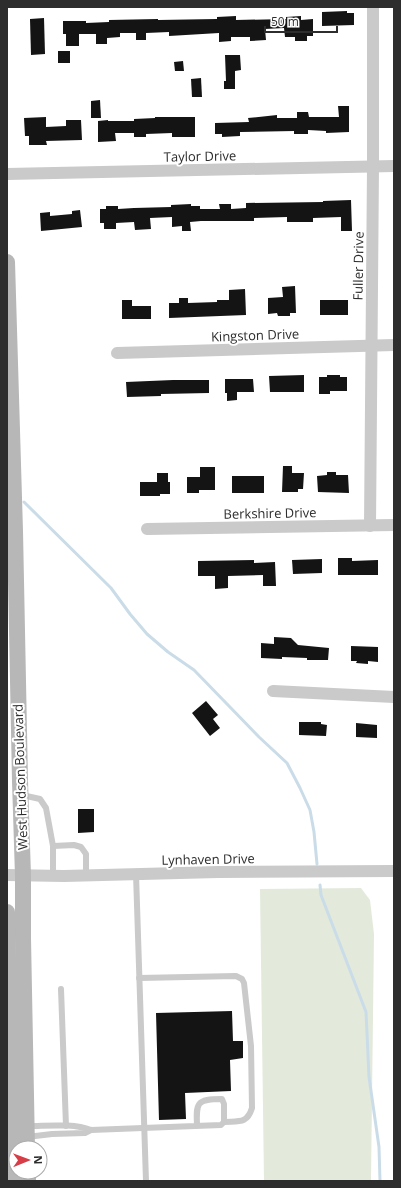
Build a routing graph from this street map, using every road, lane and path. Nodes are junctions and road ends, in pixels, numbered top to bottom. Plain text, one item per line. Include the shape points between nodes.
1 (373, 7) edge
2 (394, 166) edge
3 (373, 167) junction
4 (7, 174) edge
5 (7, 262) edge
6 (394, 345) edge
7 (371, 346) junction
8 (117, 353) dead end
9 (394, 525) edge
10 (370, 526) junction
11 (147, 529) dead end
12 (273, 691) dead end
13 (394, 697) edge
14 (20, 794) junction
15 (53, 846) junction
16 (394, 871) edge
17 (136, 874) junction
18 (7, 875) edge
19 (86, 875) junction
20 (23, 876) junction
21 (52, 876) junction
22 (7, 912) edge
23 (139, 978) junction
24 (61, 989) dead end
25 (224, 1122) junction
26 (66, 1126) junction
27 (197, 1126) junction
28 (144, 1128) junction
29 (90, 1130) junction
30 (27, 1137) edge
31 (13, 1181) edge
32 (146, 1181) edge

1 - 3 street, Fuller Drive
2 - 3 street, Taylor Drive
3 - 4 street, Taylor Drive
3 - 7 street, Fuller Drive
5 - 14 main road, West Hudson Boulevard
6 - 7 street, Kingston Drive
7 - 8 street, Kingston Drive
7 - 10 street, Fuller Drive
9 - 10 street, Berkshire Drive
10 - 11 street, Berkshire Drive
12 - 13 street
14 - 15 lane via 40,799 46,808
14 - 20 main road, West Hudson Boulevard
15 - 19 lane via 81,847 86,854
15 - 21 lane
16 - 17 street, Lynhaven Drive
17 - 19 street, Lynhaven Drive
17 - 23 lane
18 - 20 street, Lynhaven Drive
19 - 21 street, Lynhaven Drive
20 - 21 street, Lynhaven Drive
20 - 30 main road, West Hudson Boulevard
22 - 31 main road
23 - 25 lane via 236,976 242,979 251,1046 252,1108 247,1118 242,1121
23 - 28 lane
24 - 26 lane
25 - 27 lane via 221,1125
25 - 27 lane via 222,1099 208,1099 201,1102 197,1109
26 - 29 lane
26 - 30 lane
27 - 28 lane
28 - 29 lane
28 - 32 lane
29 - 30 lane via 86,1133

